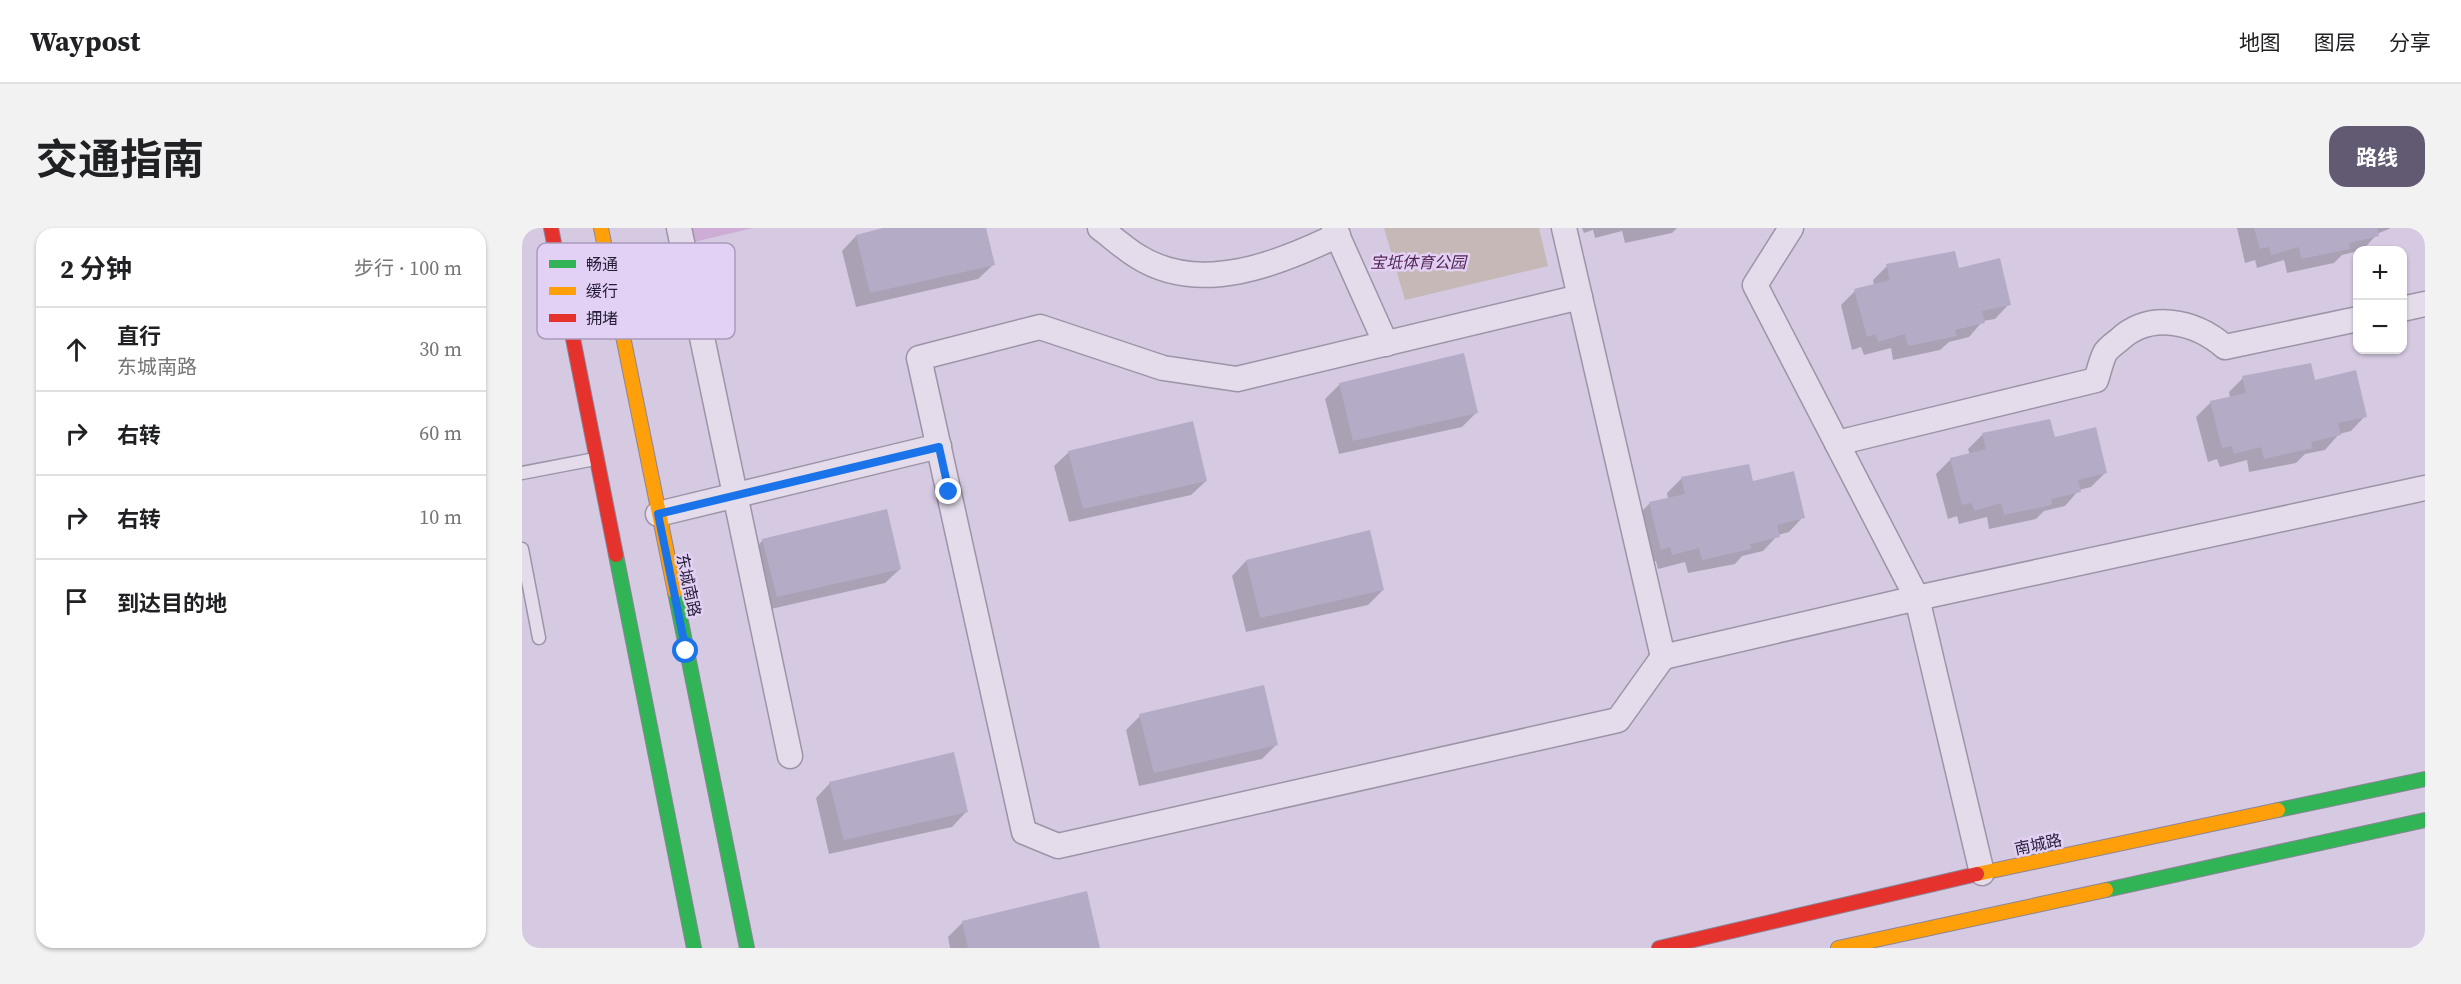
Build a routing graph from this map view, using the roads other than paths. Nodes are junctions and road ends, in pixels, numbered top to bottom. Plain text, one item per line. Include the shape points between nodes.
1 (551, 228) edge
2 (601, 228) edge
3 (679, 228) edge
4 (1100, 228) edge
5 (1564, 228) edge
6 (1791, 228) edge
7 (1336, 231) edge
8 (554, 243) edge
9 (604, 243) edge
10 (682, 243) edge
11 (1580, 297) junction
12 (2425, 304) edge
13 (2407, 308) edge
14 (2353, 320) edge
15 (573, 339) edge
16 (623, 339) edge
17 (703, 339) edge
18 (1386, 344) junction
19 (1837, 444) junction
20 (939, 447) junction
21 (597, 459) junction
22 (522, 473) edge
23 (2425, 488) edge
24 (737, 496) junction
25 (658, 514) junction
26 (522, 549) edge
27 (1917, 597) junction
28 (539, 638) dead end
29 (1663, 657) junction
30 (790, 756) dead end
31 (2425, 779) edge
32 (2425, 820) edge
33 (1982, 873) junction
34 (694, 948) edge
35 (747, 948) edge
36 (1659, 948) edge
37 (1838, 948) edge

1 - 8 main road
2 - 9 main road, 东城南路
3 - 10 street
4 - 7 street via 1138,257 1181,273 1229,274 1291,257
5 - 11 street
6 - 19 street via 1755,285
7 - 18 street
11 - 18 street
11 - 29 street
12 - 13 street
14 - 19 street via 2225,347 2216,339 2182,325 2158,320 2129,330 2106,351 2096,380
15 - 21 main road
16 - 25 main road, 东城南路
17 - 24 street
18 - 20 street via 1237,379 1163,368 1040,327 919,358
19 - 27 street
20 - 24 street
20 - 29 street via 1024,832 1058,846 1618,720
21 - 22 lane
21 - 34 main road
23 - 27 street
24 - 25 street
24 - 30 street
25 - 35 main road, 东城南路
26 - 28 lane
27 - 29 street
27 - 33 street
31 - 33 main road, 南城路
32 - 37 main road
33 - 36 main road, 南城路

